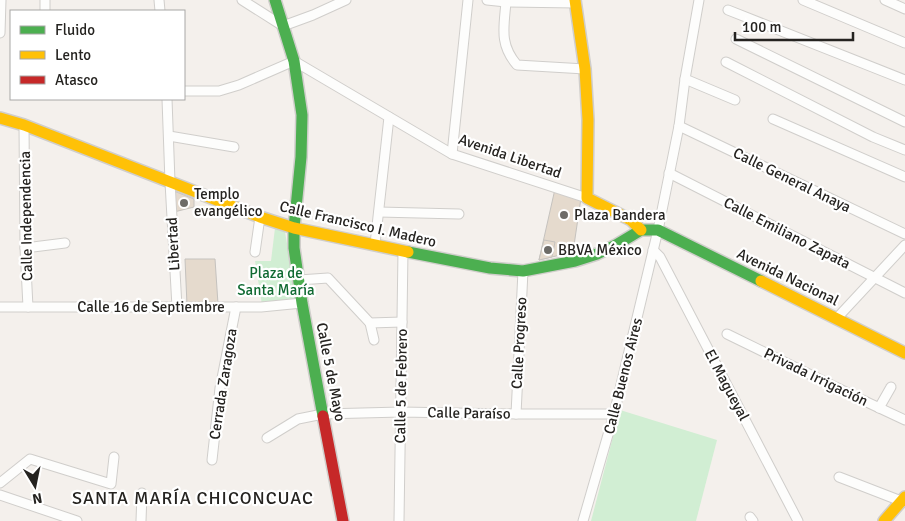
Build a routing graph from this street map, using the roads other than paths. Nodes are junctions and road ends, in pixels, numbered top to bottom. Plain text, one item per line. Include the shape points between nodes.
1 (1, 0) edge
2 (242, 0) edge
3 (275, 0) edge
4 (346, 0) edge
5 (468, 0) edge
6 (487, 0) edge
7 (698, 0) edge
8 (803, 0) edge
9 (885, 0) edge
10 (506, 2) junction
11 (576, 2) edge
12 (905, 8) edge
13 (728, 10) dead end
14 (1, 22) edge
15 (284, 26) junction
16 (0, 29) edge
17 (0, 33) edge
18 (736, 39) dead end
19 (905, 42) edge
20 (294, 61) junction
21 (726, 62) dead end
22 (585, 69) junction
23 (685, 79) junction
24 (905, 80) edge
25 (185, 91) edge
26 (167, 100) edge
27 (735, 100) dead end
28 (389, 117) junction
29 (0, 118) edge
30 (773, 119) dead end
31 (905, 122) edge
32 (24, 125) junction
33 (679, 126) junction
34 (169, 136) junction
35 (234, 147) dead end
36 (905, 150) edge
37 (452, 154) junction
38 (669, 173) junction
39 (905, 177) edge
40 (170, 182) junction
41 (587, 198) junction
42 (378, 212) junction
43 (458, 214) dead end
44 (260, 217) junction
45 (294, 228) junction
46 (641, 230) junction
47 (658, 230) junction
48 (905, 234) edge
49 (65, 243) dead end
50 (375, 244) junction
51 (905, 245) edge
52 (26, 248) junction
53 (653, 250) junction
54 (403, 251) junction
55 (255, 252) dead end
56 (523, 271) junction
57 (875, 278) junction
58 (299, 280) junction
59 (905, 293) edge
60 (302, 303) junction
61 (0, 307) edge
62 (28, 307) junction
63 (177, 307) junction
64 (236, 307) junction
65 (837, 318) junction
66 (402, 322) junction
67 (370, 323) junction
68 (727, 334) dead end
69 (374, 340) dead end
70 (905, 353) edge
71 (891, 386) dead end
72 (878, 408) junction
73 (400, 412) junction
74 (323, 414) junction
75 (516, 414) junction
76 (614, 414) junction
77 (905, 420) edge
78 (267, 438) dead end
79 (114, 457) dead end
80 (212, 460) dead end
81 (839, 477) dead end
82 (0, 483) edge
83 (142, 493) dead end
84 (0, 495) edge
85 (903, 499) edge
86 (78, 521) edge
87 (141, 521) edge
88 (343, 521) edge
89 (399, 521) edge
90 (583, 521) edge
91 (798, 521) edge
92 (884, 521) edge

1 - 14 street
2 - 15 street
3 - 15 main road, Calle 5 de Mayo
4 - 15 street
5 - 37 street
6 - 10 street
7 - 23 street
8 - 19 street
9 - 12 street
10 - 11 street
10 - 22 street via 504,39 517,66
11 - 22 main road
13 - 24 street
14 - 16 street
15 - 20 main road, Calle 5 de Mayo
16 - 17 street
18 - 31 street
20 - 25 street via 219,91
20 - 28 street, Avenida Libertad
20 - 45 main road, Calle 5 de Mayo via 302,115 302,157
21 - 36 street
22 - 41 main road
23 - 27 street
23 - 33 street
26 - 34 street, Libertad
28 - 37 street, Avenida Libertad
28 - 42 street
29 - 32 main road, Calle Francisco I. Madero
30 - 39 street
32 - 40 main road, Calle Francisco I. Madero
32 - 52 street, Calle Independencia
33 - 38 street, Calle Buenos Aires
33 - 48 street, Calle General Anaya
34 - 35 street
34 - 40 street, Libertad
37 - 41 street, Avenida Libertad
38 - 47 street, Calle Buenos Aires
38 - 57 street, Calle Emiliano Zapata
40 - 44 main road, Calle Francisco I. Madero
40 - 63 street, Libertad
41 - 46 main road, Avenida Libertad via 631,220
42 - 43 street
42 - 50 street
44 - 45 main road, Calle Francisco I. Madero
44 - 55 street
45 - 50 main road, Calle Francisco I. Madero
45 - 58 main road, Calle 5 de Mayo
46 - 47 main road, Calle Francisco I. Madero
46 - 56 main road, Calle Francisco I. Madero via 580,260
47 - 53 street, Calle Buenos Aires
47 - 65 main road, Avenida Nacional
49 - 52 street
50 - 54 main road, Calle Francisco I. Madero
51 - 57 street
52 - 62 street, Calle Independencia
53 - 76 street, Calle Buenos Aires
53 - 91 street, El Magueyal via 660,257
54 - 56 main road, Calle Francisco I. Madero
54 - 66 street, Calle 5 de Febrero
56 - 75 street, Calle Progreso
57 - 59 street, Calle Emiliano Zapata
57 - 65 street
58 - 60 main road, Calle 5 de Mayo
58 - 67 street via 328,278
60 - 64 street, Calle 16 de Septiembre
60 - 74 main road, Calle 5 de Mayo
61 - 62 street, Calle 16 de Septiembre
62 - 63 street, Calle 16 de Septiembre
63 - 64 street, Calle 16 de Septiembre
64 - 80 street, Cerrada Zaragoza via 220,388
65 - 70 main road, Avenida Nacional
66 - 67 street
66 - 73 street, Calle 5 de Febrero
67 - 69 street
68 - 72 street, Privada Irrigación
71 - 72 street
72 - 77 street, Privada Irrigación
73 - 74 street, Calle Paraíso
73 - 75 street, Calle Paraíso
73 - 89 street, Calle 5 de Febrero
74 - 78 street, Calle Paraíso via 298,419
74 - 88 main road, Calle 5 de Mayo
75 - 76 street, Calle Paraíso
76 - 90 street, Calle Buenos Aires
79 - 82 street via 111,484 30,459
81 - 85 street
83 - 87 street
84 - 86 street
85 - 92 main road

